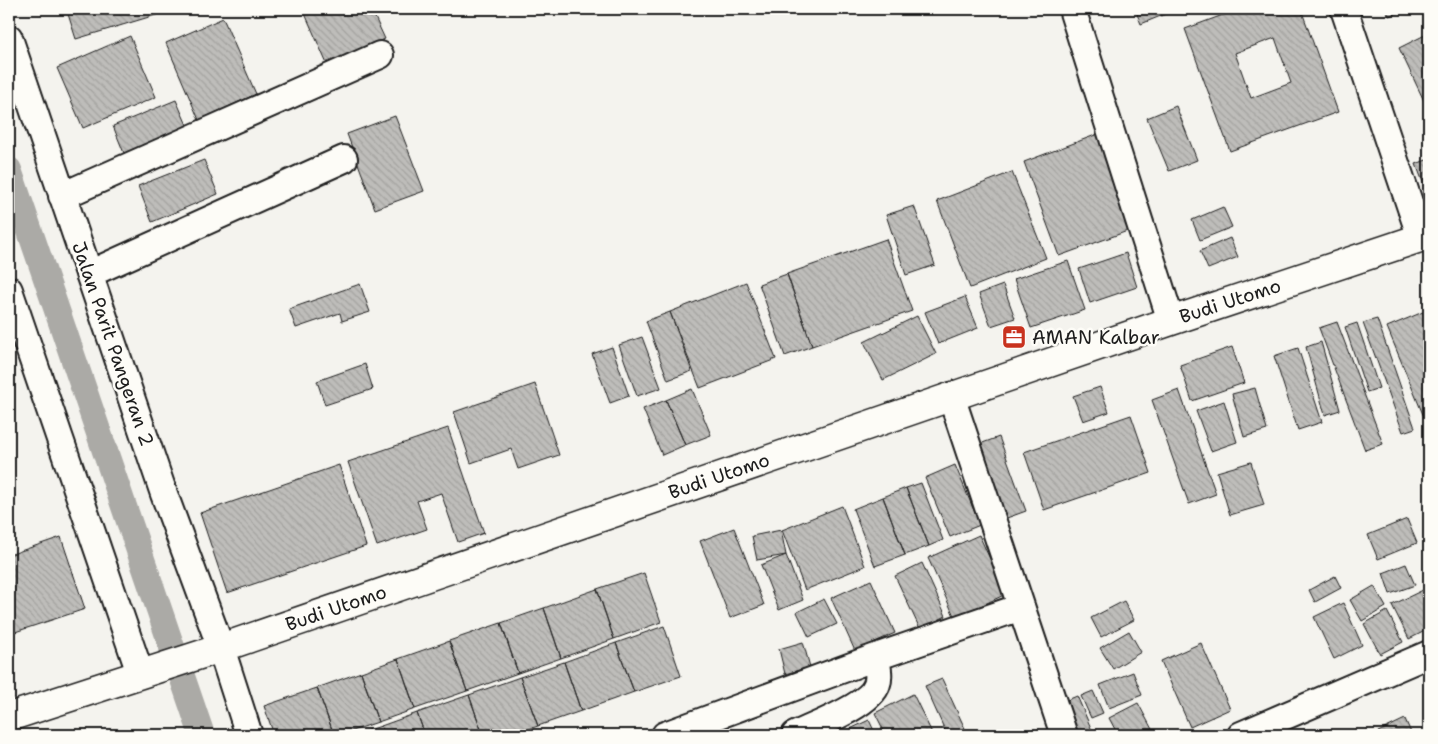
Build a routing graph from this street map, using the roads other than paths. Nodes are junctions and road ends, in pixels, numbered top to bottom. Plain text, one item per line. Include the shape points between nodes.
1 (1072, 9) edge
2 (1344, 9) edge
3 (9, 38) edge
4 (380, 55) dead end
5 (344, 159) dead end
6 (62, 196) junction
7 (1425, 237) edge
8 (89, 274) junction
9 (9, 290) edge
10 (1171, 321) junction
11 (951, 396) junction
12 (1021, 606) junction
13 (212, 651) junction
14 (1429, 654) edge
15 (876, 657) junction
16 (151, 670) junction
17 (9, 717) edge
18 (249, 735) edge
19 (665, 735) edge
20 (796, 735) edge
21 (1064, 735) edge
22 (1241, 735) edge

1 - 10 street
2 - 7 street
3 - 6 street, Jalan Parit Pangeran 2
4 - 6 street
5 - 8 street
6 - 8 street, Jalan Parit Pangeran 2
7 - 10 street, Budi Utomo
8 - 13 street, Jalan Parit Pangeran 2 via 164,494
9 - 16 street
10 - 11 street, Budi Utomo
11 - 12 street
11 - 13 street, Budi Utomo
12 - 15 street
12 - 21 street
13 - 16 street, Budi Utomo
13 - 18 street, Jalan Parit Pangeran 2
14 - 22 street
15 - 19 street
15 - 20 street via 877,684 870,694 853,708
16 - 17 street, Budi Utomo

